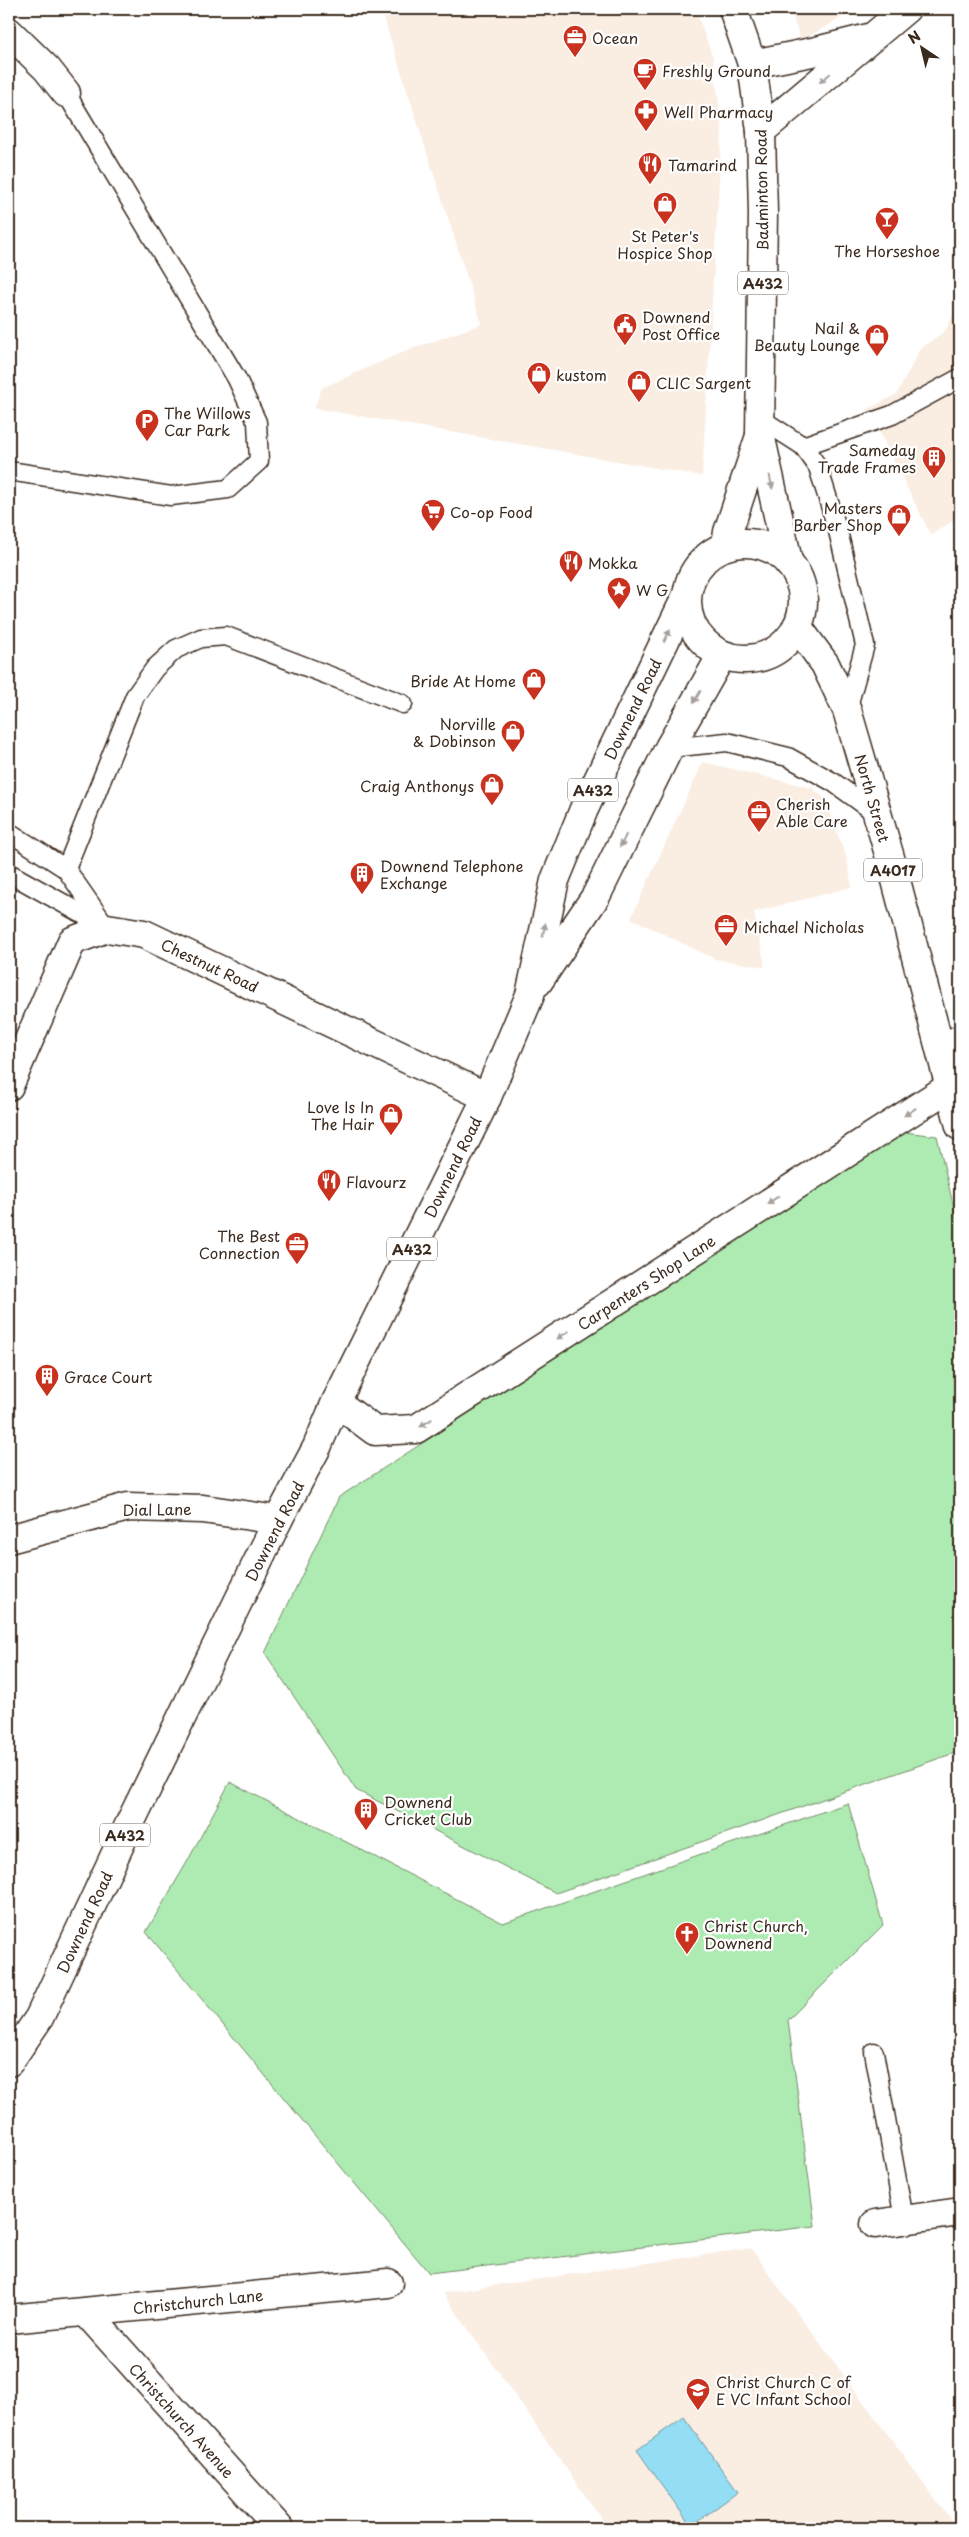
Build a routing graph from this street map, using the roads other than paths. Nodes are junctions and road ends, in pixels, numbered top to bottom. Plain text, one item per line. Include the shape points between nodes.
1 (733, 9) edge
2 (906, 9) edge
3 (9, 32) edge
4 (876, 36) junction
5 (752, 64) junction
6 (66, 93) joint
7 (761, 131) junction
8 (960, 378) edge
9 (761, 426) junction
10 (803, 446) junction
11 (9, 471) edge
12 (726, 545) junction
13 (788, 561) junction
14 (686, 597) junction
15 (797, 626) junction
16 (722, 655) junction
17 (403, 704) dead end
18 (848, 710) junction
19 (669, 748) junction
20 (877, 814) junction
21 (9, 832) edge
22 (66, 869) junction
23 (9, 874) edge
24 (107, 928) junction
25 (530, 995) junction
26 (951, 1044) edge
27 (9, 1086) edge
28 (950, 1086) junction
29 (487, 1097) junction
30 (960, 1126) edge
31 (336, 1402) junction
32 (278, 1520) junction
33 (9, 1539) edge
34 (874, 2052) dead end
35 (9, 2062) edge
36 (960, 2212) edge
37 (904, 2219) junction
38 (875, 2224) dead end
39 (388, 2282) dead end
40 (86, 2312) junction
41 (9, 2319) edge
42 (279, 2528) edge

1 - 5 main road, Badminton Road / A432
2 - 4 main road
3 - 6 main road via 47,69
4 - 5 main road
4 -> 7 main road
5 - 7 main road, Badminton Road / A432
6 - 11 lane via 237,380 257,422 259,461 228,488 171,496
7 - 9 main road, Badminton Road / A432
8 - 10 lane via 892,415
9 - 10 lane
9 - 12 main road, Badminton Road / A432
9 -> 13 main road, Badminton Road / A432
10 - 18 lane via 818,467 824,485 865,645
12 - 13 main road, A432 via 760,544 775,550
12 - 14 main road, A432 via 698,565
13 - 15 main road, A432 via 803,592 803,610
14 - 16 main road, A432 via 688,615 695,631 706,645
25 -> 14 main road, Downend Road / A432 via 555,880 584,809
15 - 16 main road, A432 via 787,641 773,652 756,658
15 - 18 main road, North Street / A4017 via 825,664
16 -> 19 main road, Downend Road / A432
17 - 22 lane via 226,636 200,638 176,649 155,668 136,696
18 - 20 main road, North Street / A4017
19 - 20 lane via 726,742 788,757 833,782
19 -> 25 main road, Downend Road / A432 via 596,896
20 - 26 main road, North Street / A4017
21 - 22 lane
22 - 24 lane
23 - 24 lane
24 - 27 main road, Chestnut Road via 72,941
24 - 29 main road, Chestnut Road via 144,934
25 - 29 main road, Downend Road / A432
26 - 28 main road, North Street / A4017
28 - 30 main road, North Street / A4017
28 -> 31 main road, Carpenters Shop Lane via 416,1430 374,1431
29 - 31 main road, Downend Road / A432
31 - 32 main road, Downend Road / A432 via 317,1447
32 - 33 main road, Dial Lane via 203,1509 128,1507
32 - 35 main road, Downend Road / A432 via 39,2018
34 - 37 lane
36 - 37 main road
37 - 38 main road
39 - 40 main road, Christchurch Lane
40 - 41 main road, Christchurch Lane
40 - 42 main road, Christchurch Avenue

